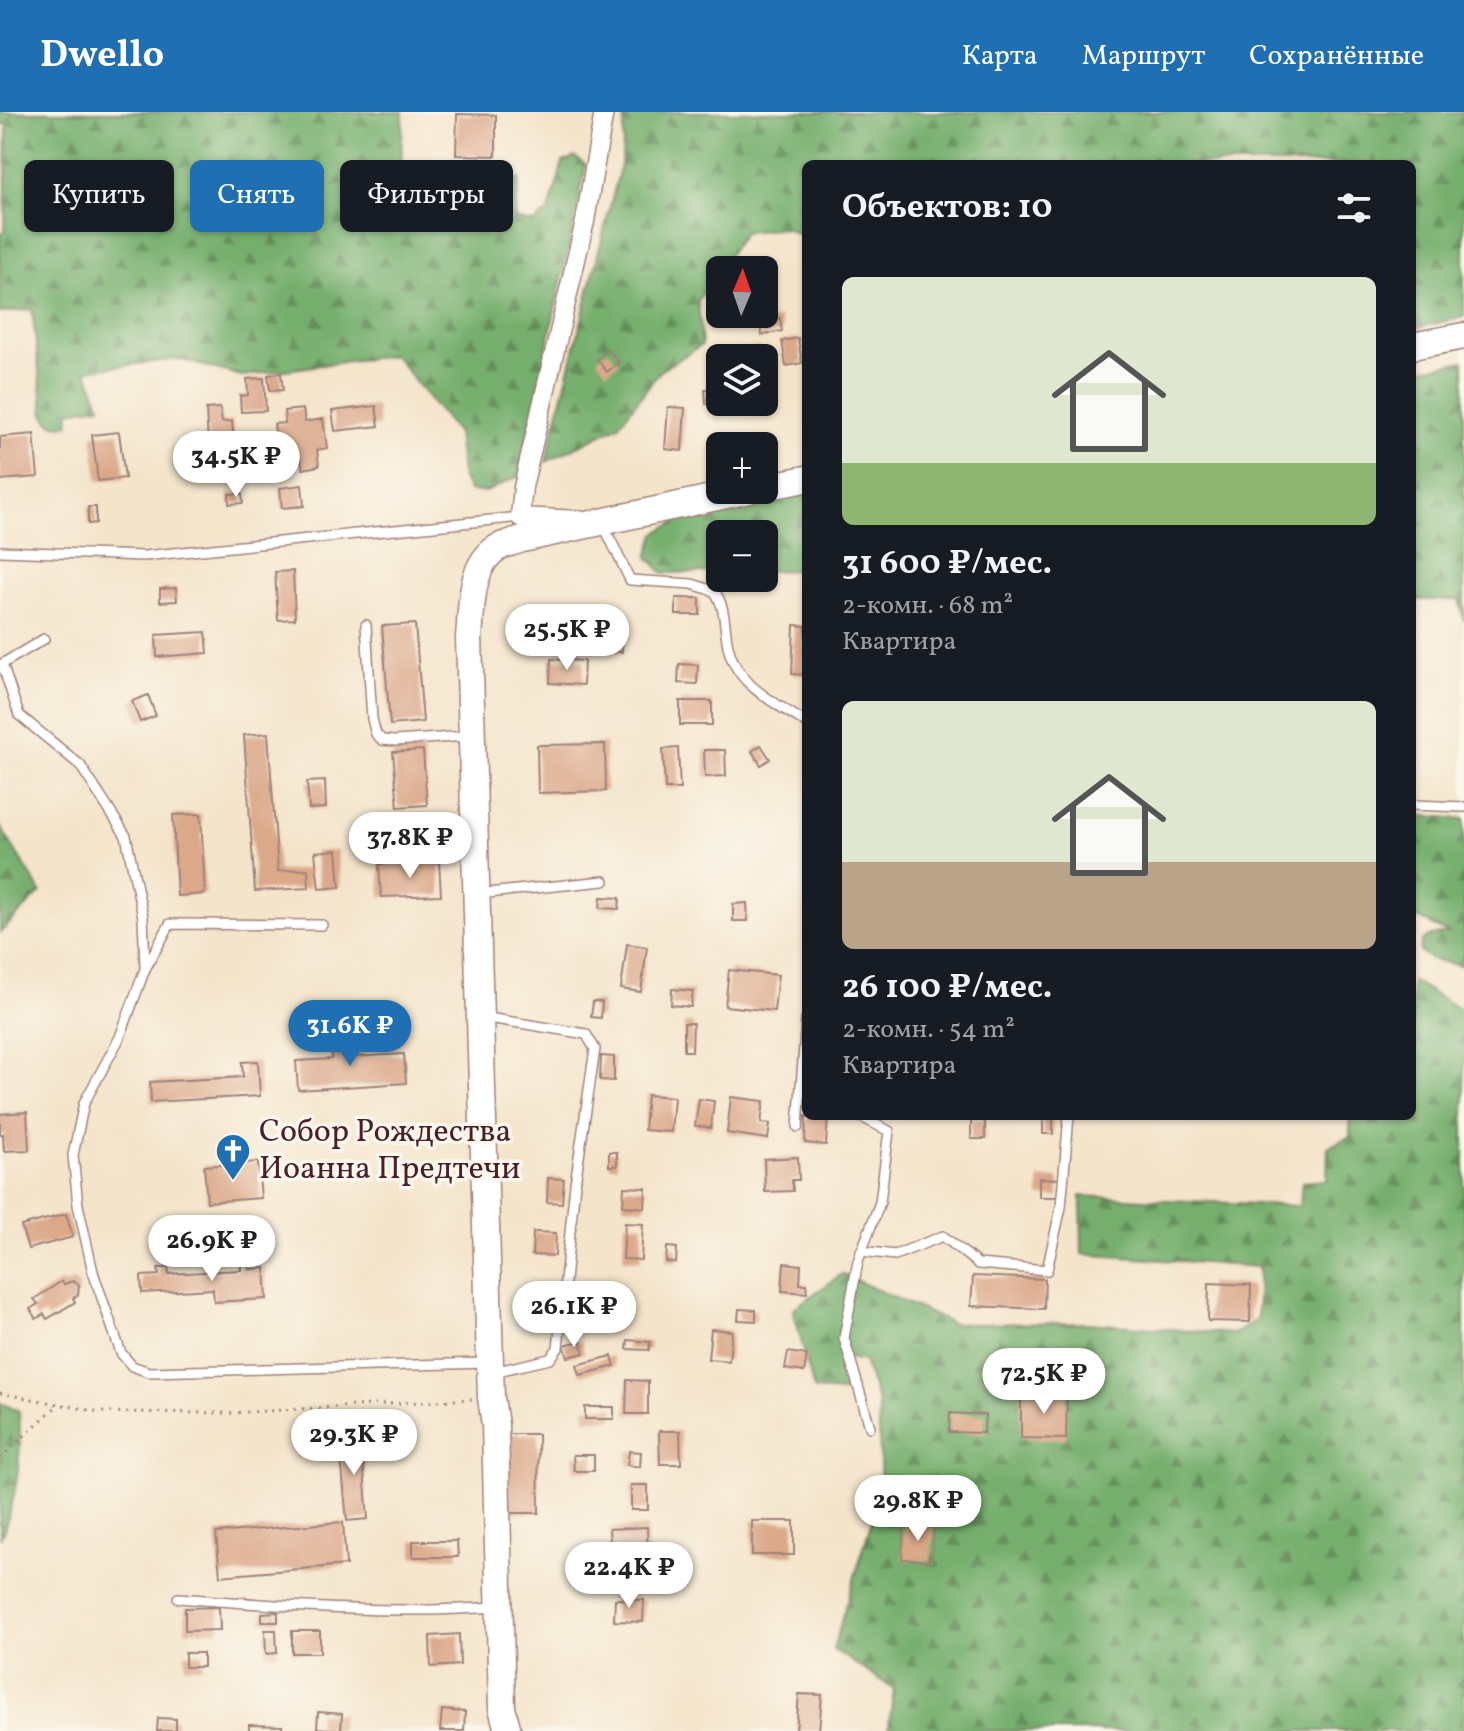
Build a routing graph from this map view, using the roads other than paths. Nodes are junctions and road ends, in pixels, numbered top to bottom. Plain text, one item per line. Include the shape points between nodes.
1 (604, 112) edge
2 (1464, 336) edge
3 (1416, 345) edge
4 (802, 480) edge
5 (778, 484) edge
6 (706, 499) edge
7 (520, 517) junction
8 (602, 521) junction
9 (0, 551) edge
10 (366, 625) dead end
11 (44, 639) dead end
12 (802, 720) edge
13 (471, 736) junction
14 (1416, 805) edge
15 (1464, 807) edge
16 (604, 881) dead end
17 (475, 895) junction
18 (322, 925) dead end
19 (145, 969) junction
20 (479, 1016) junction
21 (802, 1099) edge
22 (867, 1120) edge
23 (1069, 1120) edge
24 (798, 1127) dead end
25 (861, 1251) junction
26 (491, 1378) junction
27 (870, 1427) dead end
28 (178, 1598) dead end
29 (499, 1606) junction
30 (508, 1731) edge

1 - 7 street
2 - 3 street
4 - 5 street
6 - 8 street
7 - 8 street
7 - 9 lane via 144,556
8 - 12 lane via 630,580 692,584 714,591 723,606 731,657 744,682
8 - 13 street via 522,539 497,548 482,563 469,637
10 - 13 lane via 376,734 395,741
11 - 19 lane via 2,664 19,715 80,765 126,836 143,917
13 - 17 street
14 - 15 lane
16 - 17 lane
17 - 20 street
18 - 19 lane via 170,924
19 - 26 lane via 120,1037 84,1103 73,1155 93,1272 127,1362 149,1372
20 - 26 street
20 - 26 lane via 586,1034 595,1049 558,1348 550,1359
21 - 24 lane
22 - 25 lane via 889,1131 880,1202
23 - 25 lane via 1061,1207 1047,1270 978,1264 943,1236 895,1255
25 - 27 lane via 844,1338
26 - 29 street
28 - 29 lane via 317,1609
29 - 30 street via 502,1708

